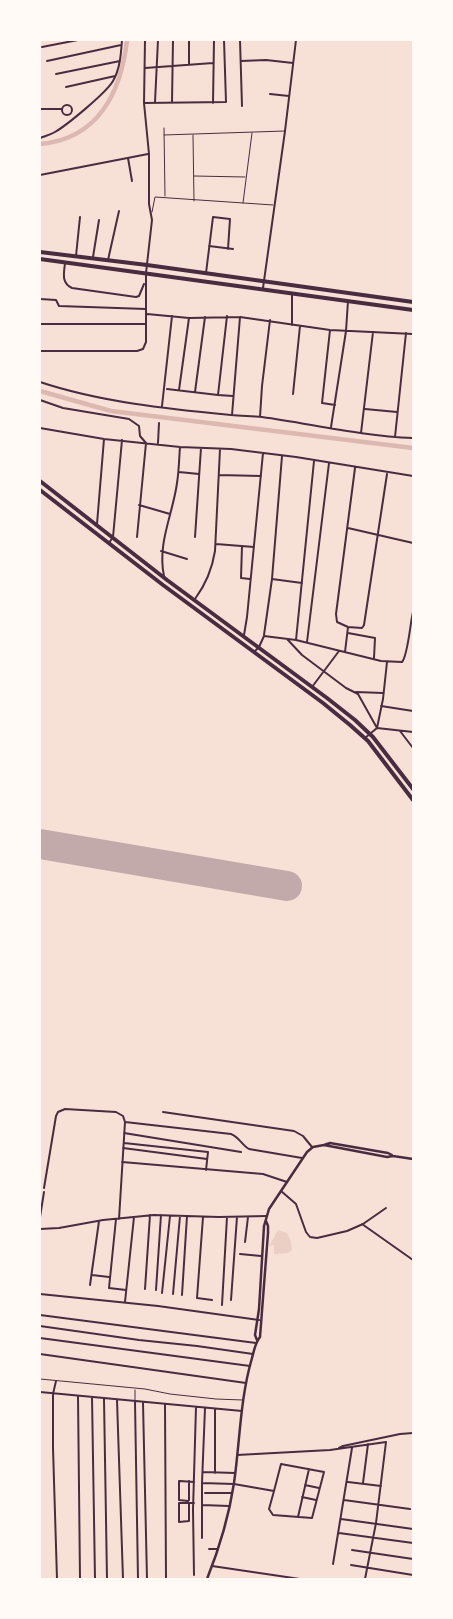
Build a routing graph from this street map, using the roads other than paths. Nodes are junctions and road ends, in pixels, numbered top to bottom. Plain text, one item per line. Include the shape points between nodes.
1 (78, 40) edge
2 (122, 40) edge
3 (146, 40) edge
4 (158, 40) edge
5 (173, 40) edge
6 (189, 40) edge
7 (214, 40) edge
8 (224, 40) edge
9 (240, 40) edge
10 (296, 40) edge
11 (122, 45) junction
12 (42, 47) dead end
13 (47, 61) dead end
14 (120, 61) junction
15 (241, 61) junction
16 (293, 62) junction
17 (214, 63) junction
18 (189, 64) junction
19 (173, 66) junction
20 (144, 68) junction
21 (156, 68) junction
22 (56, 74) dead end
23 (115, 76) junction
24 (66, 87) dead end
25 (270, 94) dead end
26 (289, 96) junction
27 (155, 102) junction
28 (172, 102) junction
29 (144, 103) junction
30 (213, 103) junction
31 (242, 106) dead end
32 (40, 109) edge
33 (62, 109) junction
34 (164, 128) dead end
35 (285, 131) junction
36 (252, 132) junction
37 (193, 134) junction
38 (164, 135) junction
39 (40, 138) edge
40 (149, 154) junction
41 (128, 158) junction
42 (40, 175) edge
43 (194, 176) junction
44 (246, 178) junction
45 (132, 181) dead end
46 (165, 197) junction
47 (194, 201) junction
48 (242, 204) junction
49 (274, 206) junction
50 (119, 212) dead end
51 (80, 217) dead end
52 (151, 218) junction
53 (99, 220) dead end
54 (209, 246) junction
55 (228, 248) junction
56 (233, 249) dead end
57 (40, 252) edge
58 (76, 256) junction
59 (93, 258) junction
60 (40, 259) edge
61 (108, 260) junction
62 (65, 263) junction
63 (147, 265) junction
64 (146, 273) junction
65 (206, 273) junction
66 (264, 281) junction
67 (145, 283) junction
68 (262, 289) junction
69 (292, 293) junction
70 (40, 299) edge
71 (348, 301) junction
72 (413, 302) edge
73 (146, 309) junction
74 (413, 310) edge
75 (147, 314) junction
76 (172, 316) junction
77 (227, 316) junction
78 (205, 317) junction
79 (240, 317) junction
80 (188, 318) junction
81 (270, 320) junction
82 (40, 324) edge
83 (146, 324) junction
84 (292, 325) junction
85 (300, 326) junction
86 (330, 330) junction
87 (346, 331) junction
88 (373, 332) junction
89 (406, 333) junction
90 (413, 334) edge
91 (40, 351) edge
92 (40, 382) edge
93 (167, 388) dead end
94 (179, 390) junction
95 (195, 392) junction
96 (293, 394) dead end
97 (218, 395) junction
98 (234, 396) junction
99 (40, 400) edge
100 (335, 405) junction
101 (161, 407) junction
102 (365, 409) junction
103 (397, 412) junction
104 (232, 415) junction
105 (260, 417) junction
106 (158, 423) dead end
107 (40, 428) edge
108 (331, 428) junction
109 (361, 433) junction
110 (394, 437) junction
111 (413, 438) edge
112 (104, 439) junction
113 (122, 440) junction
114 (146, 443) junction
115 (158, 444) junction
116 (180, 447) junction
117 (201, 448) junction
118 (220, 449) junction
119 (263, 453) junction
120 (282, 456) junction
121 (314, 461) junction
122 (329, 463) junction
123 (355, 468) junction
124 (178, 472) junction
125 (387, 473) junction
126 (199, 474) junction
127 (219, 475) junction
128 (261, 476) junction
129 (413, 476) edge
130 (40, 481) edge
131 (40, 490) edge
132 (139, 505) junction
133 (170, 514) junction
134 (97, 525) junction
135 (348, 528) junction
136 (378, 534) junction
137 (113, 537) junction
138 (137, 537) dead end
139 (195, 537) dead end
140 (109, 543) junction
141 (413, 543) edge
142 (215, 544) junction
143 (242, 546) junction
144 (254, 547) junction
145 (162, 551) junction
146 (188, 559) dead end
147 (164, 578) junction
148 (250, 579) junction
149 (272, 579) junction
150 (302, 583) junction
151 (195, 600) junction
152 (413, 612) edge
153 (348, 627) junction
154 (348, 633) junction
155 (244, 636) junction
156 (264, 636) junction
157 (287, 639) junction
158 (296, 640) junction
159 (307, 643) junction
160 (259, 647) junction
161 (339, 651) junction
162 (254, 652) junction
163 (345, 652) junction
164 (374, 658) junction
165 (388, 662) junction
166 (324, 670) junction
167 (312, 687) junction
168 (353, 692) junction
169 (383, 693) junction
170 (381, 706) junction
171 (413, 711) edge
172 (376, 728) junction
173 (400, 731) junction
174 (413, 732) edge
175 (370, 734) junction
176 (365, 739) junction
177 (413, 748) edge
178 (413, 789) edge
179 (413, 800) edge
180 (163, 1112) dead end
181 (125, 1122) junction
182 (124, 1133) junction
183 (124, 1143) junction
184 (123, 1148) junction
185 (312, 1148) junction
186 (242, 1152) dead end
187 (303, 1158) junction
188 (207, 1159) junction
189 (413, 1159) edge
190 (122, 1162) junction
191 (206, 1170) junction
192 (287, 1182) junction
193 (44, 1188) dead end
194 (281, 1191) junction
195 (44, 1192) dead end
196 (386, 1208) dead end
197 (161, 1215) junction
198 (150, 1216) junction
199 (170, 1216) junction
200 (180, 1216) junction
201 (187, 1216) junction
202 (267, 1216) junction
203 (40, 1217) edge
204 (134, 1217) junction
205 (203, 1217) junction
206 (228, 1217) junction
207 (237, 1217) junction
208 (248, 1217) junction
209 (117, 1219) junction
210 (99, 1221) junction
211 (266, 1221) junction
212 (362, 1224) junction
213 (40, 1229) edge
214 (245, 1242) dead end
215 (240, 1254) dead end
216 (261, 1256) junction
217 (413, 1260) edge
218 (92, 1275) junction
219 (110, 1277) junction
220 (260, 1277) junction
221 (265, 1277) junction
222 (90, 1285) dead end
223 (145, 1289) dead end
224 (126, 1290) junction
225 (156, 1290) dead end
226 (162, 1292) dead end
227 (40, 1294) edge
228 (173, 1294) dead end
229 (182, 1295) dead end
230 (212, 1300) dead end
231 (231, 1300) dead end
232 (125, 1302) junction
233 (222, 1305) dead end
234 (40, 1315) edge
235 (257, 1320) junction
236 (262, 1320) junction
237 (40, 1326) edge
238 (40, 1338) edge
239 (257, 1342) junction
240 (40, 1354) edge
241 (253, 1354) junction
242 (250, 1366) junction
243 (40, 1379) edge
244 (56, 1381) junction
245 (246, 1383) junction
246 (135, 1389) junction
247 (40, 1392) edge
248 (53, 1394) junction
249 (78, 1395) junction
250 (92, 1397) junction
251 (104, 1399) junction
252 (117, 1400) junction
253 (243, 1400) junction
254 (135, 1402) junction
255 (143, 1403) junction
256 (164, 1405) junction
257 (196, 1407) junction
258 (205, 1408) junction
259 (214, 1409) junction
260 (242, 1411) junction
261 (413, 1433) edge
262 (368, 1444) junction
263 (352, 1448) junction
264 (337, 1449) junction
265 (237, 1455) junction
266 (309, 1469) junction
267 (202, 1472) junction
268 (215, 1472) junction
269 (235, 1473) junction
270 (189, 1481) junction
271 (194, 1482) junction
272 (348, 1482) junction
273 (202, 1483) junction
274 (362, 1483) junction
275 (234, 1484) junction
276 (305, 1485) junction
277 (381, 1486) junction
278 (320, 1488) junction
279 (274, 1491) junction
280 (205, 1493) dead end
281 (232, 1493) junction
282 (302, 1497) junction
283 (316, 1500) junction
284 (344, 1500) junction
285 (189, 1503) junction
286 (194, 1503) junction
287 (378, 1504) junction
288 (202, 1505) junction
289 (229, 1506) junction
290 (410, 1510) dead end
291 (298, 1517) junction
292 (341, 1518) junction
293 (376, 1522) junction
294 (413, 1529) edge
295 (339, 1533) junction
296 (373, 1537) junction
297 (202, 1538) dead end
298 (413, 1544) edge
299 (209, 1549) dead end
300 (217, 1549) junction
301 (352, 1550) dead end
302 (370, 1553) junction
303 (413, 1559) edge
304 (333, 1564) dead end
305 (351, 1565) dead end
306 (212, 1566) junction
307 (368, 1567) junction
308 (194, 1575) dead end
309 (413, 1575) edge
310 (288, 1578) edge
311 (57, 1579) edge
312 (80, 1579) edge
313 (95, 1579) edge
314 (108, 1579) edge
315 (123, 1579) edge
316 (138, 1579) edge
317 (148, 1579) edge
318 (166, 1579) edge
319 (207, 1579) edge
320 (300, 1579) edge
321 (365, 1579) edge

1 - 12 street
2 - 11 street
3 - 20 street
4 - 21 street
5 - 19 street
6 - 18 street
7 - 17 street
8 - 30 street via 226,100
9 - 15 street
10 - 16 street
11 - 13 street
11 - 14 street
14 - 22 street
14 - 23 street
15 - 16 street
15 - 31 street
16 - 26 street
17 - 18 street
17 - 30 street
18 - 19 street
19 - 21 street
19 - 28 street
20 - 21 street
20 - 29 street
21 - 27 street
23 - 24 street
23 - 39 street via 104,93 63,127
25 - 26 street
26 - 35 street
27 - 28 street
27 - 29 street
28 - 30 street
29 - 40 street
32 - 33 street
33 - 33 street via 69,105 72,112 65,115
34 - 38 lane
35 - 36 lane
35 - 49 street
36 - 37 lane
36 - 44 lane
37 - 38 lane
37 - 43 lane
38 - 46 lane
40 - 41 street
40 - 52 street
41 - 42 street
41 - 45 street
43 - 44 lane
43 - 47 lane
44 - 48 lane
46 - 47 lane
46 - 52 lane via 155,198
47 - 48 lane
48 - 49 lane
49 - 66 street
50 - 61 street
51 - 58 street
52 - 63 street
53 - 59 street
54 - 55 street
54 - 55 street via 212,217 229,218
54 - 65 street
55 - 56 street
57 - 58 highway
58 - 59 highway
59 - 61 highway
60 - 62 highway
61 - 63 highway
62 - 64 highway
62 - 67 street via 64,280 72,288 136,297
63 - 64 street
63 - 65 highway
64 - 67 street
64 - 68 highway
65 - 66 highway
66 - 68 street
66 - 72 highway
67 - 73 street
68 - 69 highway
69 - 71 highway
69 - 84 street
70 - 73 street via 56,300 59,306
71 - 74 highway
71 - 87 street
73 - 75 street
75 - 76 street
75 - 83 street
76 - 80 street
76 - 101 street
77 - 78 street
77 - 79 street
77 - 97 street
78 - 80 street
78 - 95 street
79 - 81 street
79 - 98 street
80 - 94 street
81 - 84 street
81 - 105 street
82 - 83 street
83 - 91 street via 146,342 137,352
84 - 85 street
85 - 86 street
85 - 96 street
86 - 87 street
86 - 100 street via 322,404
87 - 88 street
87 - 100 street
88 - 89 street
88 - 102 street
89 - 90 street
89 - 103 street
92 - 101 street via 71,391
93 - 94 street
94 - 95 street
95 - 97 street
97 - 98 street
98 - 104 street
99 - 114 street via 63,408 129,419 138,426
100 - 108 street
101 - 104 street
102 - 103 street
102 - 109 street
103 - 110 street
104 - 105 street
105 - 108 street
106 - 115 street
107 - 112 street
108 - 109 street
109 - 110 street
110 - 111 street
112 - 113 street
112 - 134 street
113 - 114 street
113 - 137 street
114 - 115 street
114 - 132 street
115 - 116 street
116 - 117 street
116 - 124 street
117 - 118 street
117 - 126 street
118 - 119 street
118 - 127 street
119 - 120 street
119 - 128 street
120 - 121 street
120 - 149 street
121 - 122 street
121 - 150 street
122 - 123 street
122 - 159 street
123 - 125 street
123 - 135 street
124 - 126 street
124 - 133 street
125 - 129 street
125 - 136 street
126 - 139 street
127 - 128 street
127 - 142 street
128 - 144 street
130 - 134 highway
131 - 140 highway
132 - 133 street
132 - 138 street
133 - 145 street
134 - 137 highway
135 - 136 street
135 - 153 street via 336,614 337,622
136 - 141 street
136 - 153 street via 364,625 362,628
137 - 140 street
137 - 147 highway
140 - 162 highway
142 - 143 street
142 - 151 street via 208,579
143 - 144 street
143 - 148 street via 241,578
144 - 148 street
145 - 146 street
145 - 147 street
147 - 151 highway
148 - 155 street
149 - 150 street
149 - 156 street
150 - 158 street
151 - 155 highway
152 - 165 street via 406,658 402,662
153 - 154 street
154 - 163 street
154 - 164 street via 375,638
155 - 160 highway
156 - 157 street
156 - 160 street
157 - 158 street
157 - 166 street
158 - 159 street
159 - 161 street
160 - 162 street
160 - 167 highway
161 - 163 street
161 - 166 street
162 - 176 highway
163 - 164 street
164 - 165 street
165 - 169 street
166 - 167 street
166 - 168 street
167 - 175 highway
168 - 169 street
168 - 172 street via 358,694
169 - 170 street
170 - 171 street
170 - 172 street
172 - 173 street
172 - 175 street
173 - 174 street
173 - 177 street
175 - 176 street
175 - 178 highway
176 - 179 highway
180 - 185 street via 294,1131 303,1136
181 - 182 street
181 - 187 street via 232,1134 249,1149
181 - 193 street via 123,1116 116,1112 65,1109 58,1112
182 - 183 street
182 - 186 street
183 - 184 street
183 - 188 street via 208,1152
184 - 188 street
184 - 190 street
185 - 187 street
185 - 189 street via 330,1143
187 - 192 street
188 - 191 street
190 - 191 street
190 - 209 street
191 - 192 street via 263,1174
192 - 194 street
194 - 202 street
194 - 212 street via 296,1204 310,1236 326,1237
195 - 203 street
196 - 212 street
197 - 198 street
197 - 199 street
197 - 225 street
198 - 204 street
198 - 223 street
199 - 200 street
199 - 226 street
200 - 201 street
200 - 228 street
201 - 205 street
201 - 229 street
202 - 208 street
202 - 211 street
204 - 209 street
204 - 224 street
205 - 206 street
205 - 230 street via 197,1298
206 - 207 street
206 - 233 street
207 - 208 street
207 - 231 street
208 - 214 street
209 - 210 street
209 - 219 street
210 - 213 street
210 - 218 street
211 - 216 street
211 - 221 street
212 - 217 street
215 - 216 street
216 - 220 street
218 - 219 street
218 - 222 street
219 - 224 street via 109,1288
220 - 221 street
220 - 235 street
221 - 236 street
224 - 232 street
227 - 232 street
232 - 235 street
234 - 239 street
235 - 236 street
235 - 239 street
236 - 239 street
237 - 241 street
238 - 242 street
239 - 241 street
240 - 245 street
241 - 242 street
242 - 245 street
243 - 244 lane
244 - 246 lane
244 - 248 street
245 - 253 street
246 - 253 lane
246 - 254 lane
247 - 248 street
248 - 249 street
248 - 311 street
249 - 250 street
249 - 312 street
250 - 251 street
250 - 313 street
251 - 252 street
251 - 314 street
252 - 254 street
252 - 315 street
253 - 260 street
254 - 255 street
254 - 316 street
255 - 256 street
255 - 317 street
256 - 257 street
256 - 318 street
257 - 258 street
257 - 271 street
258 - 259 street
258 - 267 street
259 - 260 street
259 - 268 street
260 - 265 street
261 - 264 street
262 - 263 street
262 - 274 street
262 - 277 street via 386,1442
263 - 264 street
263 - 272 street
264 - 265 street
265 - 269 street
266 - 276 street
266 - 278 street via 324,1472
266 - 279 street via 281,1464
267 - 268 street
267 - 273 street
268 - 269 street
269 - 275 street
270 - 270 street via 179,1482 179,1500 189,1500
270 - 271 street
271 - 286 street
272 - 274 street
272 - 284 street
273 - 275 street
273 - 288 street
274 - 277 street
275 - 279 street
275 - 281 street
276 - 278 street
276 - 282 street
277 - 287 street
278 - 283 street
279 - 291 street via 270,1512
280 - 281 street
281 - 289 street
282 - 283 street
282 - 291 street
283 - 291 street via 312,1518
284 - 287 street
284 - 292 street
285 - 285 street via 179,1503 179,1522 189,1521
285 - 286 street
286 - 308 street
287 - 290 street
287 - 293 street
288 - 289 street
288 - 297 street
289 - 300 street
292 - 293 street
292 - 295 street
293 - 294 street
293 - 296 street
295 - 296 street
295 - 304 street
296 - 298 street
296 - 302 street
299 - 300 street
300 - 306 street
301 - 302 street
302 - 303 street
302 - 307 street
305 - 307 street
306 - 310 street
306 - 319 street
307 - 309 street
307 - 321 street
310 - 320 street

